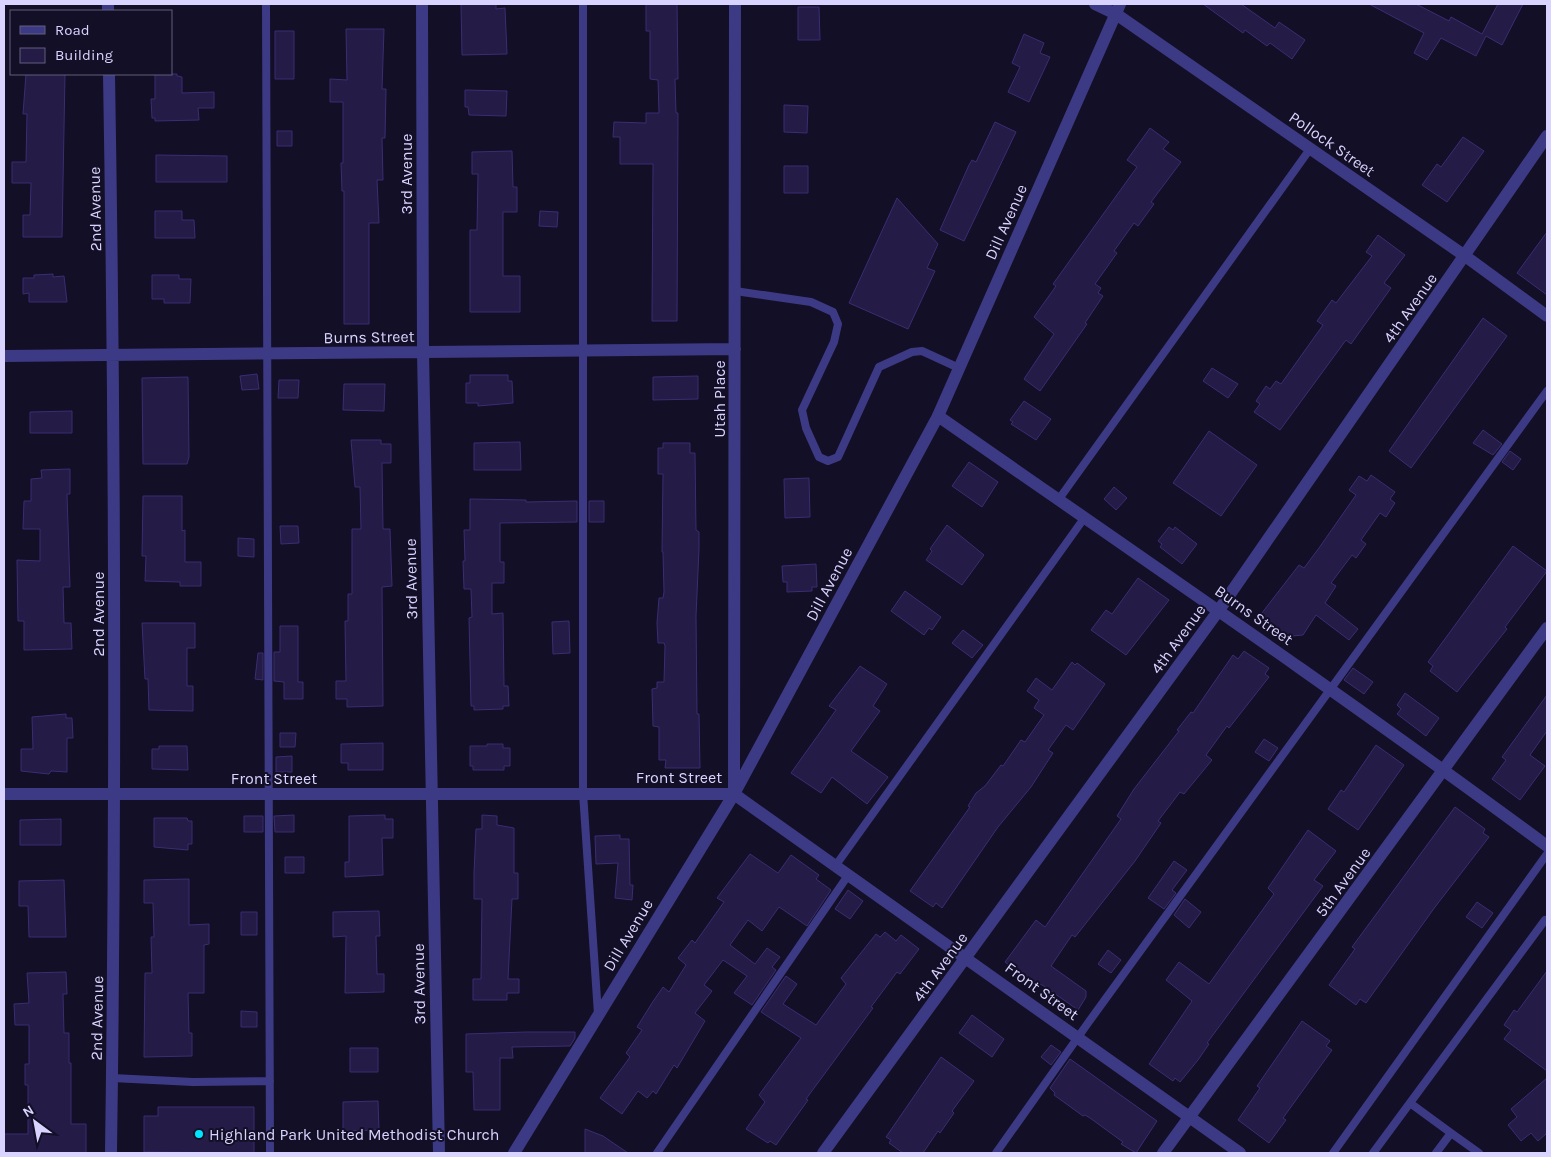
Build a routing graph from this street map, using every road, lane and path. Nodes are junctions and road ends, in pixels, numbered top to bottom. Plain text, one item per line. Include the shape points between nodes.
1 (266, 4) edge
2 (422, 4) edge
3 (583, 4) edge
4 (735, 4) edge
5 (1095, 4) edge
6 (1118, 9) edge
7 (109, 75) edge
8 (1547, 136) edge
9 (1310, 149) junction
10 (1465, 256) junction
11 (735, 291) junction
12 (1547, 316) edge
13 (735, 349) junction
14 (585, 351) junction
15 (423, 353) junction
16 (266, 354) junction
17 (113, 355) junction
18 (4, 356) edge
19 (959, 368) junction
20 (1547, 392) edge
21 (938, 416) junction
22 (1059, 499) junction
23 (1085, 517) junction
24 (1219, 610) junction
25 (1547, 628) edge
26 (1332, 690) junction
27 (1445, 770) junction
28 (431, 793) junction
29 (583, 793) junction
30 (4, 794) edge
31 (268, 794) junction
32 (734, 794) junction
33 (116, 795) junction
34 (1547, 846) edge
35 (1547, 854) edge
36 (836, 865) junction
37 (848, 874) junction
38 (1545, 920) dead end
39 (967, 957) junction
40 (598, 1016) junction
41 (1078, 1037) junction
42 (112, 1078) junction
43 (270, 1081) junction
44 (1410, 1103) junction
45 (1190, 1117) junction
46 (1451, 1133) junction
47 (1236, 1152) edge
48 (111, 1153) edge
49 (270, 1153) edge
50 (438, 1153) edge
51 (514, 1153) edge
52 (657, 1153) edge
53 (823, 1153) edge
54 (996, 1153) edge
55 (1163, 1153) edge
56 (1333, 1153) edge
57 (1373, 1153) edge
58 (1436, 1153) edge
59 (1479, 1153) edge

1 - 16 lane
2 - 15 street, 3rd Avenue
3 - 14 lane
4 - 11 street, Utah Place
5 - 6 street, Pollock Street
6 - 9 street, Pollock Street
6 - 19 street, Dill Avenue
7 - 17 street, 2nd Avenue
8 - 10 street, 4th Avenue
9 - 10 street, Pollock Street
9 - 22 lane
10 - 12 street, Pollock Street
10 - 24 street, 4th Avenue
11 - 13 street, Utah Place
11 - 19 lane via 811,302 833,312 838,324 834,342 802,410 819,457 828,461 838,457 879,368 912,352 922,351
13 - 14 street, Burns Street
13 - 32 street, Utah Place
14 - 15 street, Burns Street
14 - 29 lane
15 - 16 street, Burns Street
15 - 28 street, 3rd Avenue
16 - 17 street, Burns Street
16 - 31 lane
17 - 18 street, Burns Street
17 - 33 street, 2nd Avenue
19 - 21 street, Dill Avenue
20 - 26 lane
21 - 22 street, Burns Street
21 - 32 street, Dill Avenue
22 - 23 street, Burns Street
23 - 24 street, Burns Street
23 - 36 lane
24 - 26 street, Burns Street
24 - 39 street, 4th Avenue
25 - 27 street, 5th Avenue
26 - 27 street, Burns Street
26 - 41 lane
27 - 34 street, Burns Street
27 - 45 street, 5th Avenue
28 - 29 street, Front Street
28 - 31 street, Front Street
28 - 50 street, 3rd Avenue
29 - 32 street, Front Street
29 - 40 lane
30 - 33 street, Front Street
31 - 33 street, Front Street
31 - 43 lane
32 - 36 street, Front Street
32 - 40 street, Dill Avenue
33 - 42 street, 2nd Avenue
35 - 56 lane
36 - 37 street, Front Street
37 - 39 street, Front Street
37 - 52 lane
38 - 44 lane
39 - 41 street, Front Street
39 - 53 street, 4th Avenue
40 - 51 street, Dill Avenue
41 - 45 street, Front Street
41 - 54 lane
42 - 43 lane
42 - 48 street, 2nd Avenue
43 - 49 lane
44 - 46 lane
44 - 57 lane
45 - 47 street, Front Street
45 - 55 street, 5th Avenue
46 - 58 lane
46 - 59 lane

